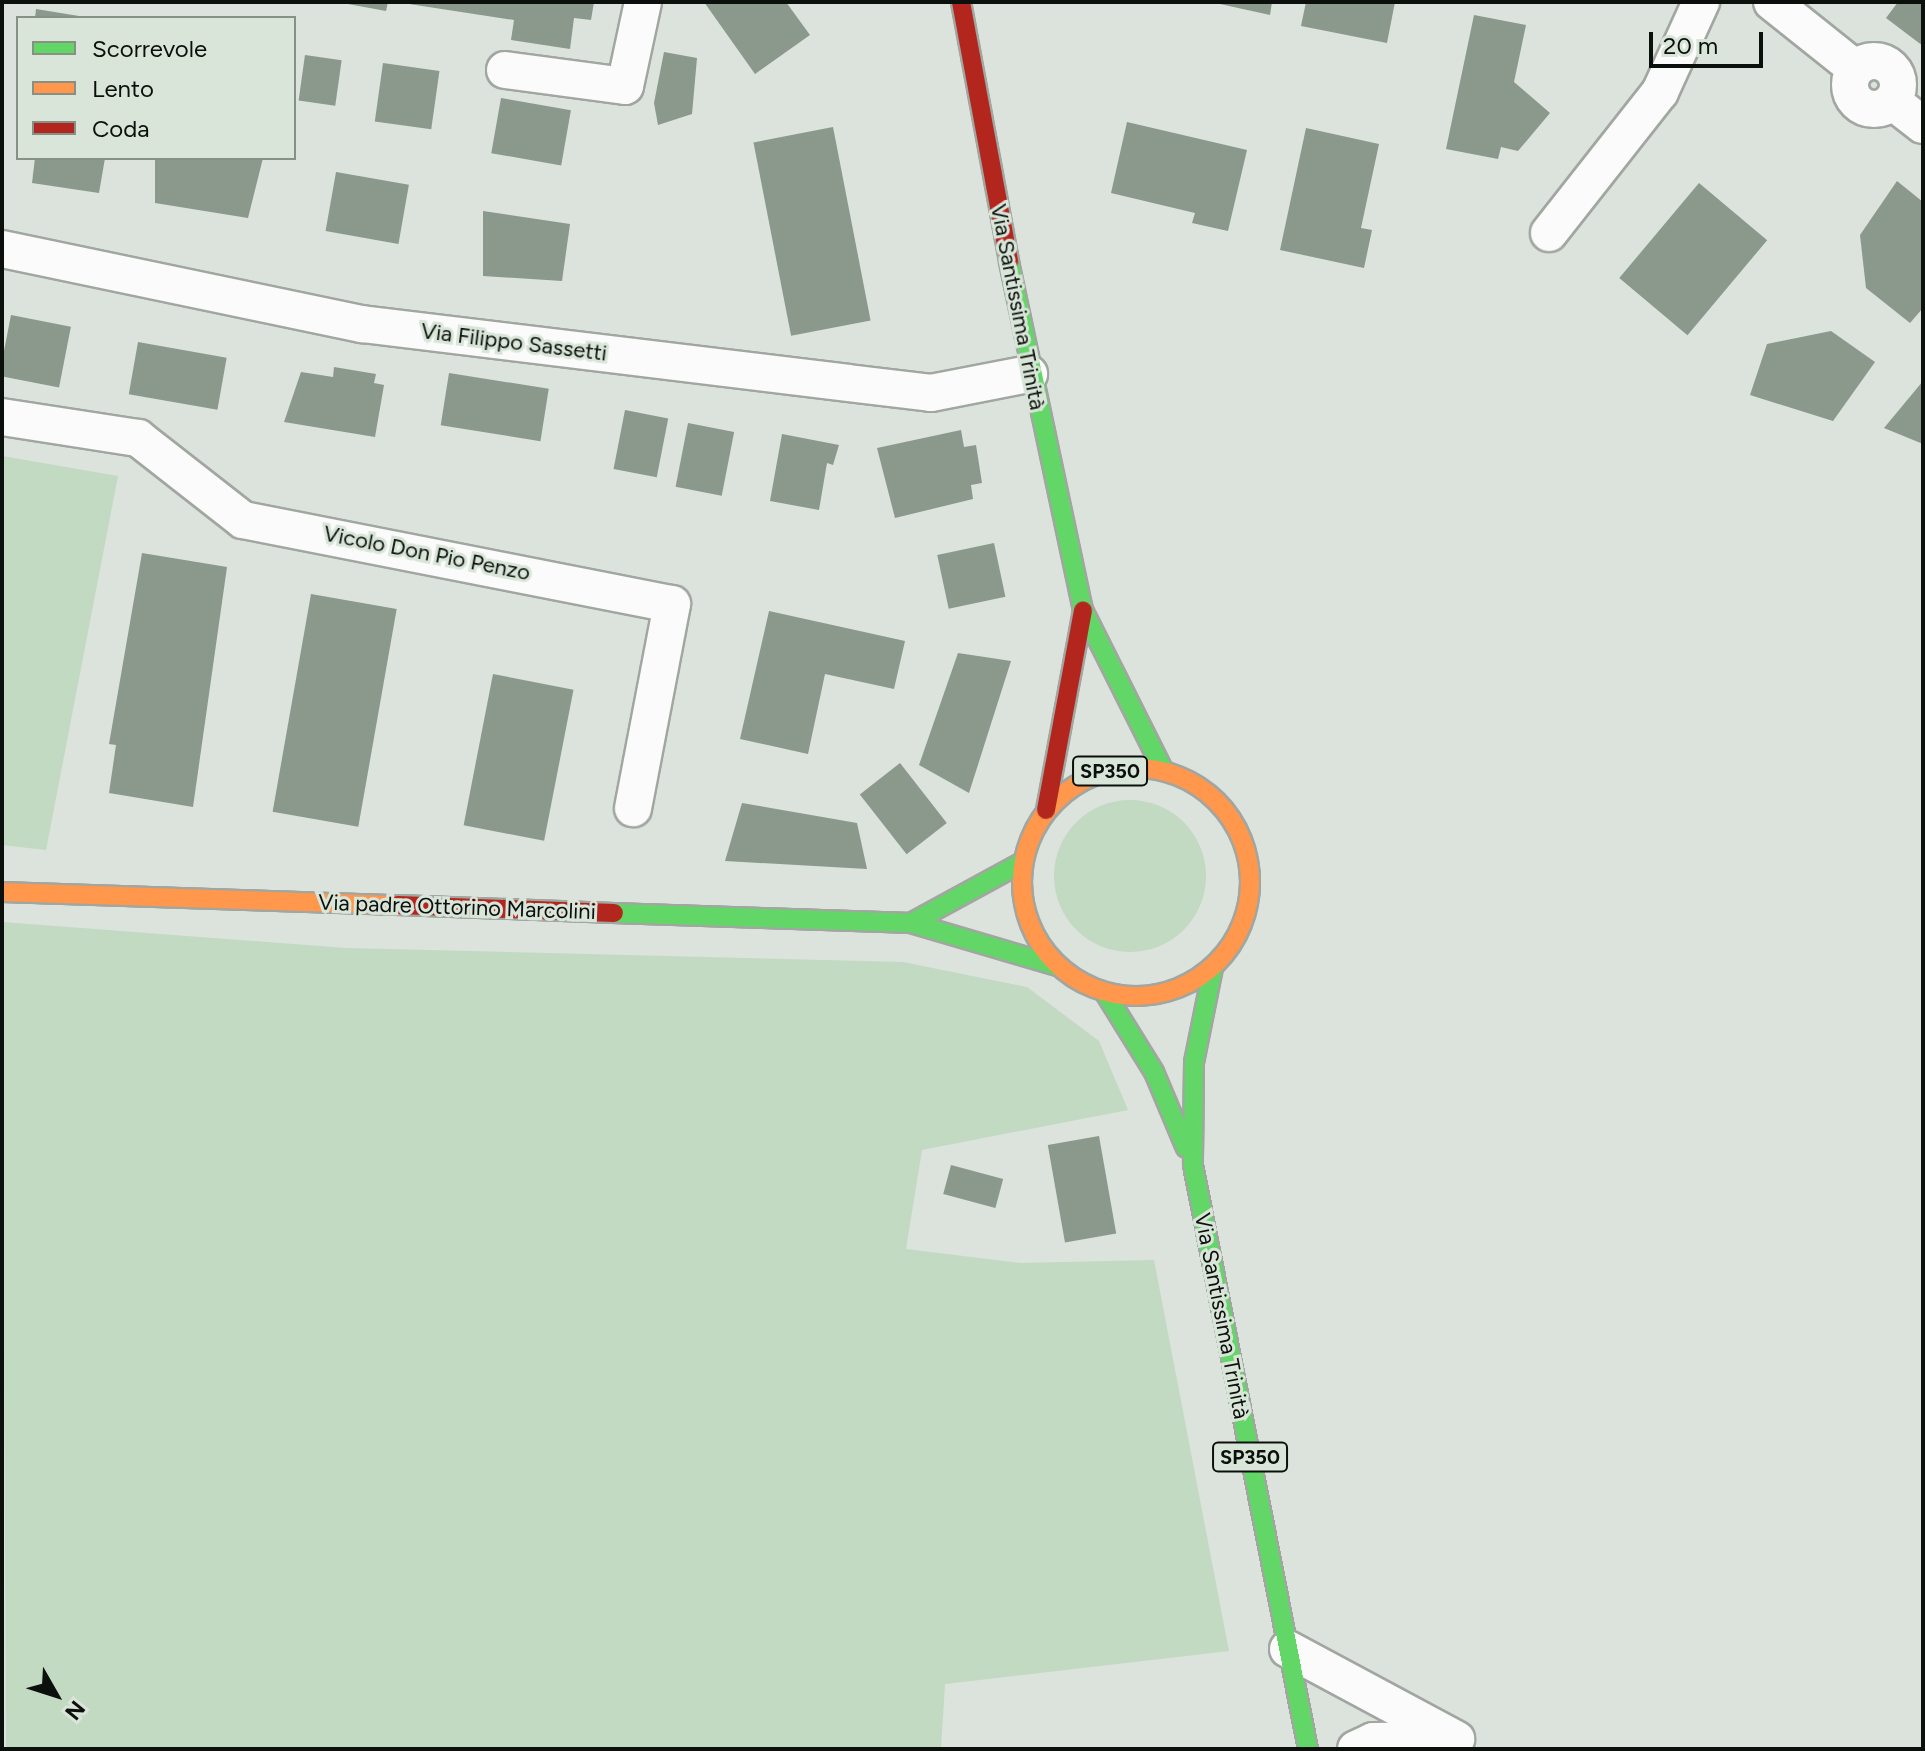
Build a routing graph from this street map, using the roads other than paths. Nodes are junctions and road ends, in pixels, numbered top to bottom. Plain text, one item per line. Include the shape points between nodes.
1 (643, 2) edge
2 (961, 2) edge
3 (1701, 2) edge
4 (1772, 2) edge
5 (505, 70) dead end
6 (1923, 125) edge
7 (1549, 233) dead end
8 (2, 249) edge
9 (1029, 374) junction
10 (2, 417) edge
11 (1083, 610) junction
12 (1163, 770) junction
13 (633, 808) dead end
14 (1046, 810) junction
15 (1023, 862) junction
16 (2, 892) edge
17 (911, 923) junction
18 (1057, 966) junction
19 (1213, 968) junction
20 (1105, 993) junction
21 (1193, 1165) junction
22 (1288, 1649) junction
23 (1468, 1744) edge
24 (1308, 1749) edge
25 (1356, 1749) edge

1 - 5 street via 625,86
2 - 9 main road, Via Santissima Trinità
3 - 7 street via 1660,92
4 - 6 street via 1856,69 1869,61 1890,67 1897,79 1892,101
8 - 9 street, Via Filippo Sassetti via 362,324 916,392
9 - 11 main road, Via Santissima Trinità
10 - 13 street, Vicolo Don Pio Penzo via 138,438 243,520 672,604
11 - 12 main road, Via Santissima Trinità
11 - 14 main road, Via Santissima Trinità
12 - 14 main road, SP350 via 1099,773
12 - 19 main road, Via Santissima Trinità / SP350 via 1223,806 1248,860 1248,907
14 - 15 main road, Via Santissima Trinità / SP350
15 - 17 main road
15 - 18 main road, Via Santissima Trinità / SP350 via 1027,918
16 - 17 main road, Via padre Ottorino Marcolini
17 - 18 main road, Via padre Ottorino Marcolini
18 - 20 main road, Via Santissima Trinità / SP350
19 - 20 main road, Via Santissima Trinità / SP350 via 1162,995
19 - 21 main road, Via Santissima Trinità / SP350 via 1194,1062
20 - 21 main road, Via Santissima Trinità / SP350 via 1154,1072
21 - 22 main road, Via Santissima Trinità / SP350
22 - 23 street
22 - 24 main road, Via Santissima Trinità / SP350
23 - 25 street via 1373,1741

